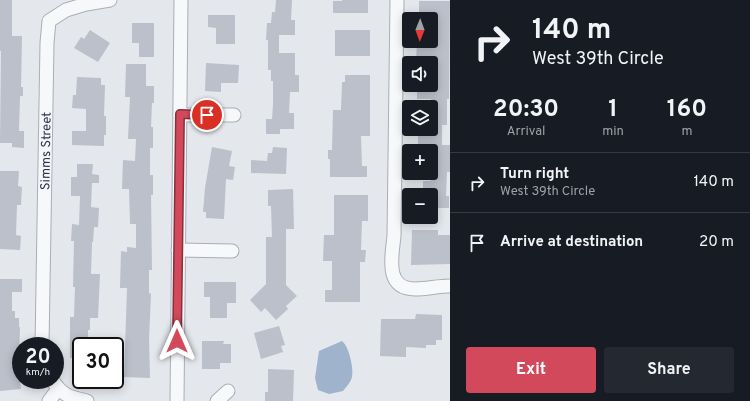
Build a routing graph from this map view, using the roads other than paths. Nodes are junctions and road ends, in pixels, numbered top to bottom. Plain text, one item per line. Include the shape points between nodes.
1 (110, 0) edge
2 (181, 0) edge
3 (397, 0) edge
4 (180, 114) junction
5 (234, 115) dead end
6 (178, 250) junction
7 (232, 251) dead end
8 (450, 286) edge
9 (42, 337) edge
10 (54, 389) edge
11 (60, 389) edge
12 (228, 391) dead end
13 (49, 401) edge
14 (87, 401) edge
15 (177, 401) edge
16 (217, 401) edge

1 - 9 street, Simms Street via 66,10 49,21 46,51
2 - 4 street
3 - 8 street via 394,236 391,266 397,282 405,287 414,289
4 - 5 street
4 - 6 street
6 - 7 street
6 - 15 street
10 - 13 street
11 - 14 street via 70,398
12 - 16 street

